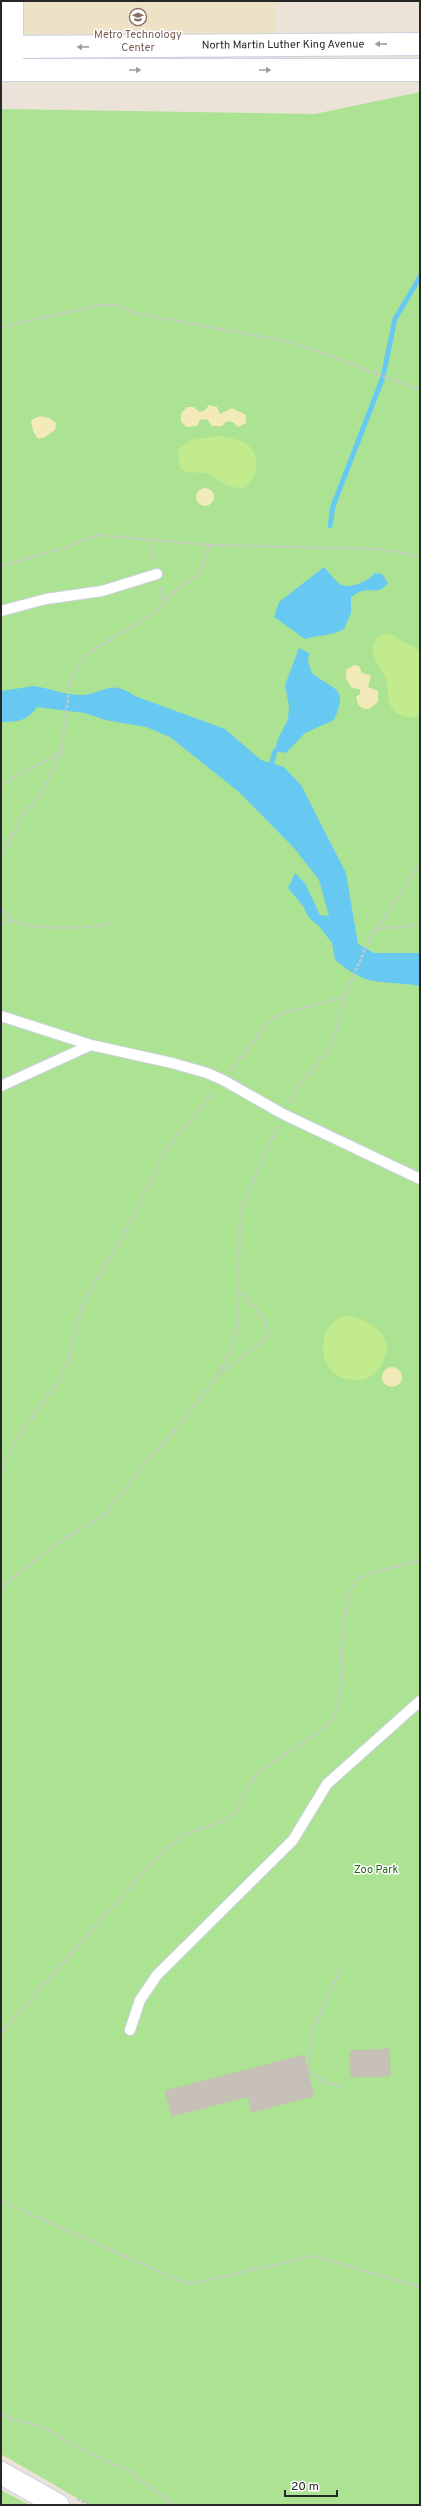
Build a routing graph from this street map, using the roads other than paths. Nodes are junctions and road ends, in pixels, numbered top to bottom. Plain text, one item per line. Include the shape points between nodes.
1 (12, 1) edge
2 (420, 44) edge
3 (6, 47) edge
4 (6, 70) edge
5 (420, 70) edge
6 (158, 574) dead end
7 (1, 611) edge
8 (1, 1016) edge
9 (91, 1045) junction
10 (1, 1086) edge
11 (420, 1179) edge
12 (420, 1701) edge
13 (130, 2030) dead end
14 (1, 2473) edge
15 (58, 2505) edge

1 - 3 main road
2 -> 3 main road, North Martin Luther King Avenue
3 - 4 main road
4 -> 5 main road
6 - 7 lane via 102,591 46,599
8 - 9 lane
9 - 10 lane
9 - 11 lane via 207,1073 283,1114
12 - 13 lane via 327,1784 293,1840 157,1975 140,2000
14 - 15 main road

